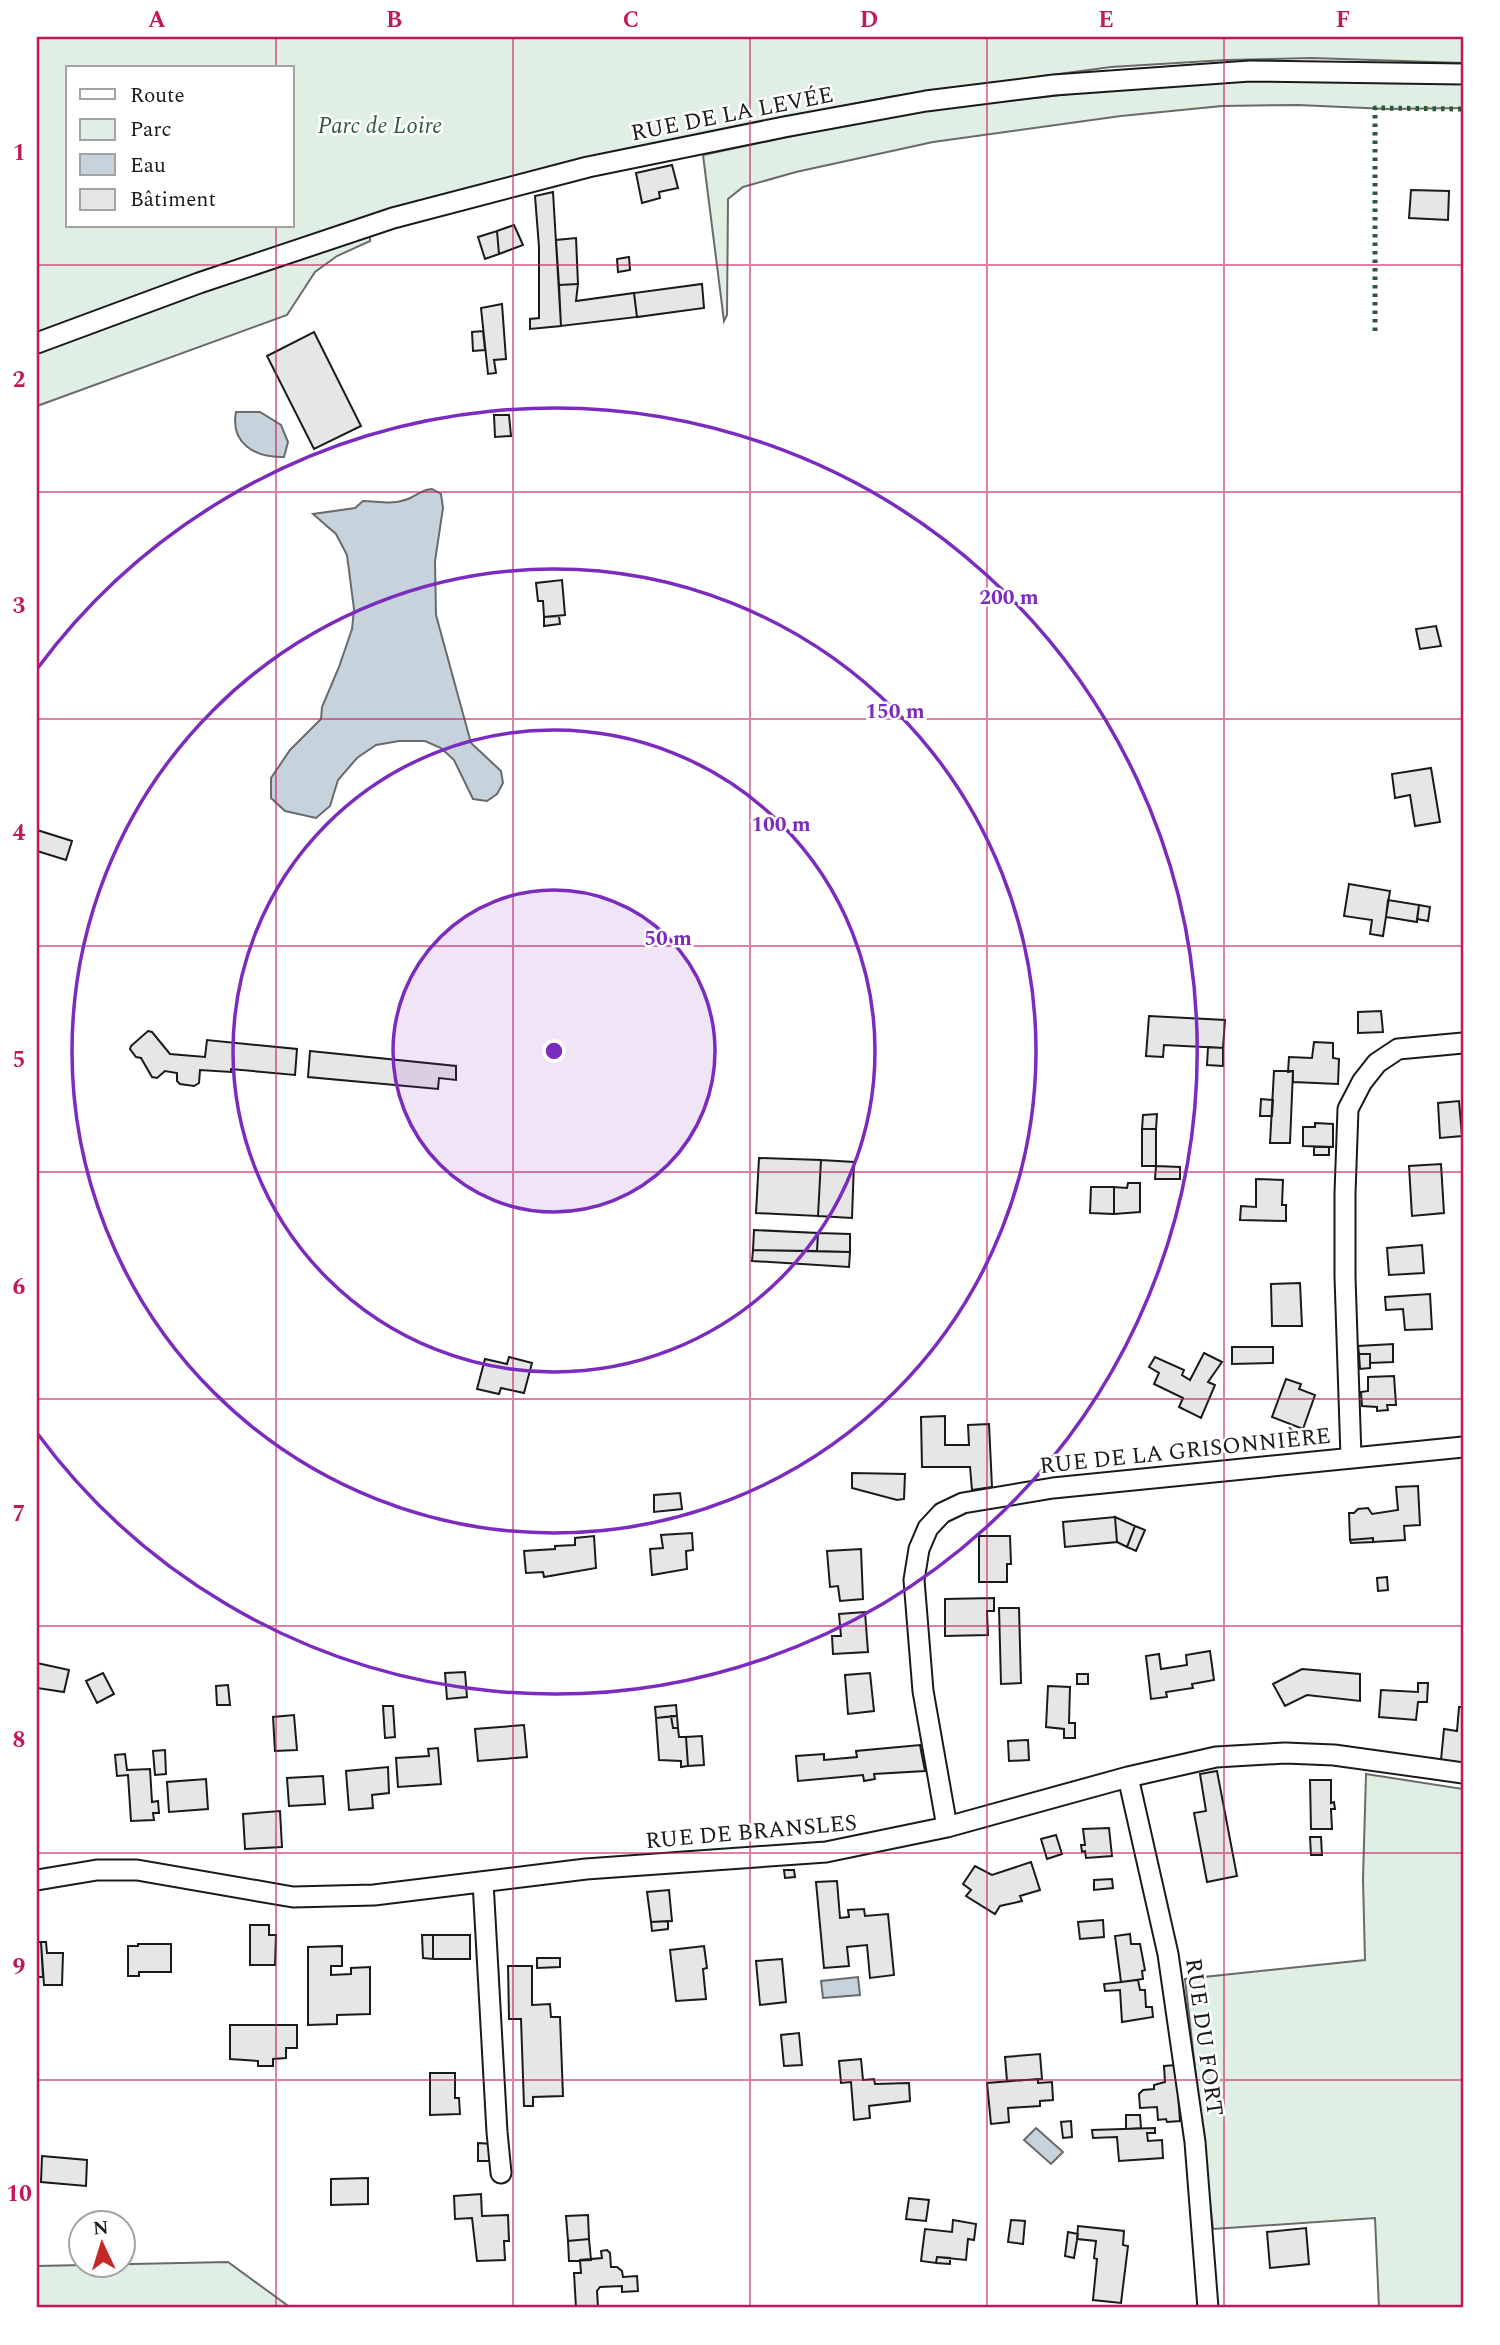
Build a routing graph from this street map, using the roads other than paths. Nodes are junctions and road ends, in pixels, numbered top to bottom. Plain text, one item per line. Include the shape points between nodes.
1 (1463, 74) edge
2 (37, 343) edge
3 (1463, 1043) edge
4 (1463, 1447) edge
5 (1351, 1457) junction
6 (1463, 1773) edge
7 (1128, 1777) junction
8 (947, 1827) junction
9 (37, 1880) edge
10 (483, 1882) junction
11 (502, 2173) dead end
12 (1208, 2308) edge

1 - 2 street, RUE DE LA LEVÉE via 1250,71 1054,85 926,101 784,127 588,167 393,218
3 - 5 street, RUE DE LA GRISONNIÈRE via 1398,1049 1377,1063 1348,1109 1345,1265
4 - 5 street
5 - 8 street, RUE DE LA GRISONNIÈRE via 1053,1488 963,1503 942,1513 923,1539 914,1580 923,1691
6 - 7 street, RUE DE BRANSLES via 1285,1752 1216,1757
7 - 8 street, RUE DE BRANSLES
7 - 12 street, RUE DU FORT via 1168,1954 1195,2142
8 - 10 street, RUE DE BRANSLES via 826,1852
9 - 10 street, RUE DE BRANSLES via 97,1870 137,1870 293,1897 374,1895
10 - 11 street

